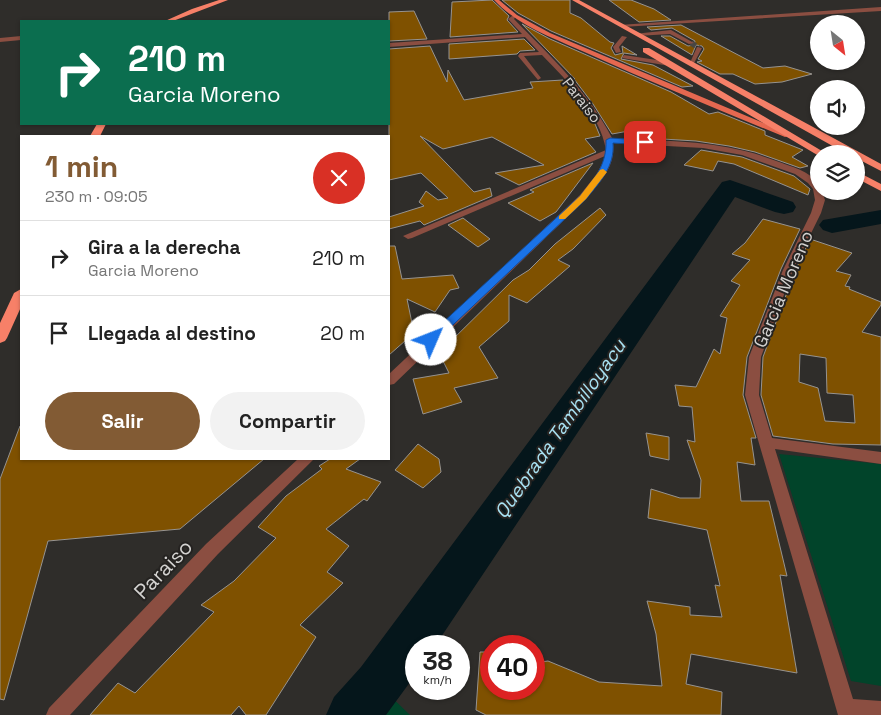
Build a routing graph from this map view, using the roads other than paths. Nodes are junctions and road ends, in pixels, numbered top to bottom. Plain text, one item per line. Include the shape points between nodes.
1 (225, 0) edge
2 (496, 0) edge
3 (572, 2) edge
4 (881, 9) edge
5 (514, 17) junction
6 (170, 20) edge
7 (622, 25) junction
8 (637, 34) junction
9 (526, 35) junction
10 (20, 38) edge
11 (628, 39) joint
12 (0, 40) edge
13 (649, 41) junction
14 (390, 45) edge
15 (640, 46) dead end
16 (699, 48) dead end
17 (618, 52) dead end
18 (543, 53) junction
19 (624, 57) dead end
20 (670, 64) junction
21 (691, 64) junction
22 (538, 78) dead end
23 (788, 135) junction
24 (840, 145) edge
25 (610, 146) junction
26 (810, 147) edge
27 (865, 159) edge
28 (881, 168) edge
29 (865, 179) edge
30 (881, 188) edge
31 (408, 236) dead end
32 (20, 295) edge
33 (0, 338) edge
34 (390, 380) edge
35 (768, 443) junction
36 (881, 458) edge
37 (306, 460) edge
38 (881, 711) edge
39 (847, 712) edge
40 (56, 715) edge

1 - 6 highway
2 - 5 main road, Paraiso
3 - 7 highway
3 - 11 highway
4 - 7 street
5 - 9 street, Paraiso via 511,19
5 - 23 main road, Paraiso via 655,81
7 - 8 highway
8 - 13 highway
8 - 13 street via 671,32 688,42
9 - 14 street
9 - 18 street, Paraiso
10 - 12 street
11 - 17 street via 616,48
13 - 21 highway
15 - 20 highway
16 - 21 street
18 - 22 street via 520,55
18 - 25 street, Paraiso via 583,98 606,131
19 - 20 street
20 - 23 highway
21 - 24 highway
23 - 26 highway
25 - 31 street
25 - 34 street via 607,163 583,198
25 - 35 street, Garcia Moreno via 703,146 744,153 798,172 817,189 820,200 816,213 788,270 755,357 752,394
27 - 28 highway
29 - 30 highway
32 - 33 highway
35 - 36 street
35 - 39 street, Garcia Moreno via 795,544
37 - 40 street, Paraiso via 212,549
38 - 39 street

